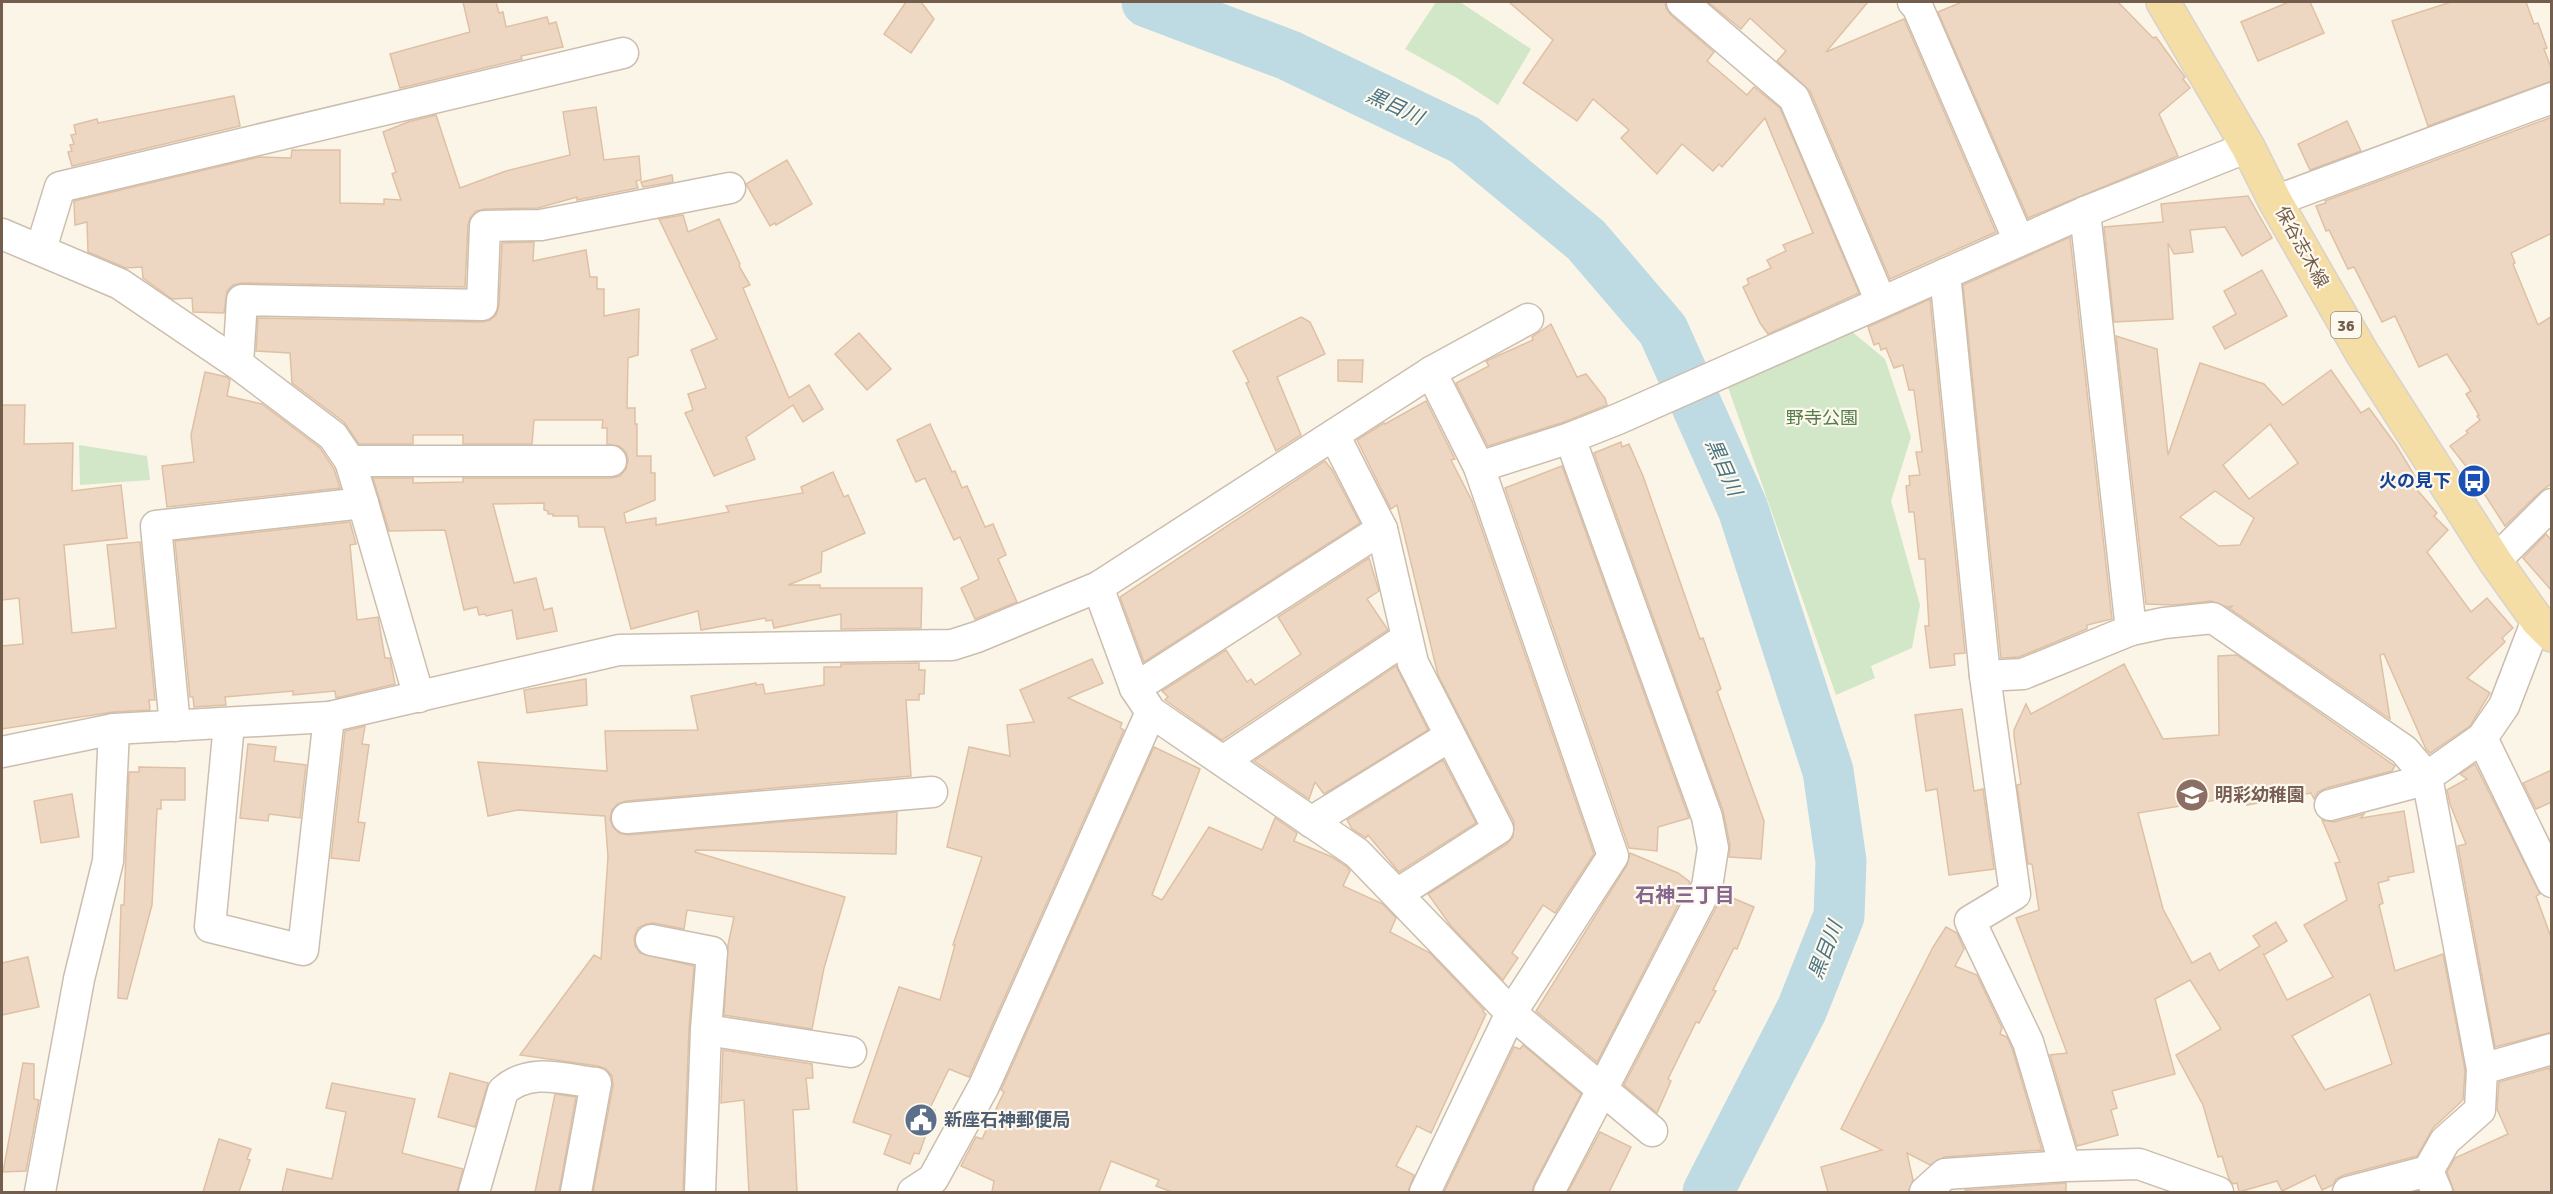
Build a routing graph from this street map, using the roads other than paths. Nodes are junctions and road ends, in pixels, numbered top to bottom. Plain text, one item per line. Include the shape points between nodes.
1 (1682, 2) edge
2 (1912, 2) edge
3 (2163, 2) edge
4 (623, 53) dead end
5 (2552, 98) edge
6 (2248, 147) junction
7 (730, 188) dead end
8 (2275, 201) junction
9 (2085, 212) junction
10 (2, 234) edge
11 (2019, 241) junction
12 (41, 249) junction
13 (1945, 274) junction
14 (1881, 303) junction
15 (1528, 319) dead end
16 (238, 364) junction
17 (1431, 372) junction
18 (1334, 435) junction
19 (1570, 438) junction
20 (350, 461) junction
21 (611, 461) dead end
22 (1479, 467) junction
23 (363, 503) junction
24 (2552, 504) edge
25 (1382, 529) junction
26 (2495, 561) junction
27 (1098, 587) junction
28 (2544, 627) edge
29 (2131, 630) junction
30 (1407, 638) junction
31 (1985, 676) junction
32 (419, 697) junction
33 (1142, 700) junction
34 (329, 717) junction
35 (229, 724) junction
36 (175, 726) junction
37 (114, 729) junction
38 (1450, 736) junction
39 (2482, 738) junction
40 (2, 752) edge
41 (1222, 761) junction
42 (2427, 777) junction
43 (932, 792) dead end
44 (2330, 806) dead end
45 (627, 818) dead end
46 (1311, 822) junction
47 (2552, 882) edge
48 (1397, 894) junction
49 (651, 940) dead end
50 (1511, 1013) junction
51 (706, 1030) junction
52 (2552, 1049) edge
53 (851, 1052) dead end
54 (2482, 1069) junction
55 (1602, 1090) junction
56 (1652, 1131) dead end
57 (2064, 1166) junction
58 (2432, 1182) edge
59 (929, 1188) edge
60 (40, 1192) edge
61 (474, 1192) edge
62 (576, 1192) edge
63 (700, 1192) edge
64 (1425, 1192) edge
65 (1549, 1192) edge
66 (1925, 1192) edge
67 (2217, 1192) edge
68 (2348, 1192) edge

1 - 14 street via 1794,98
2 - 11 street via 1918,8
3 - 6 main road, 保谷志木線 / 36
4 - 12 street via 60,187
5 - 8 street
6 - 8 main road, 保谷志木線 / 36
6 - 9 street
7 - 16 street via 541,225 485,226 482,305 242,300
8 - 26 main road, 保谷志木線 / 36 via 2362,353
9 - 11 street
9 - 29 street
10 - 12 street
11 - 13 street
12 - 16 street via 120,284
13 - 14 street
13 - 31 street
14 - 19 street
15 - 17 street
16 - 20 street via 333,436
17 - 18 street
17 - 22 street
18 - 25 street
18 - 27 street
19 - 22 street
19 - 55 street via 1707,817 1713,848 1707,886
20 - 21 street
20 - 23 street
22 - 50 street via 1613,856
23 - 32 street
23 - 36 street via 156,526
24 - 26 street
25 - 30 street
25 - 33 street
26 - 28 main road, 保谷志木線 / 36
27 - 32 street via 952,645 619,650
27 - 33 street
28 - 39 street via 2504,706
29 - 31 street via 2023,674
29 - 42 street via 2213,618 2403,750
30 - 38 street via 1413,663
30 - 41 street
31 - 57 street via 2015,894 1970,921 2028,1042
32 - 34 street
33 - 41 street
33 - 59 street via 984,1086
34 - 35 street
34 - 35 street via 303,951 210,927
35 - 36 street
36 - 37 street
37 - 40 street
37 - 60 street via 108,861 79,979
38 - 46 street
38 - 48 street via 1498,829
39 - 42 street
39 - 47 street
41 - 46 street
42 - 44 street
42 - 54 street
43 - 45 street
46 - 48 street via 1357,853
48 - 50 street
49 - 51 street via 712,952
50 - 55 street
50 - 64 street
51 - 53 street
51 - 63 street
52 - 54 street
54 - 58 street via 2480,1110 2445,1142
55 - 56 street
55 - 65 street
57 - 66 street via 1946,1174
57 - 67 street via 2139,1164
58 - 68 street
61 - 62 street via 503,1091 515,1081 539,1076 596,1083

